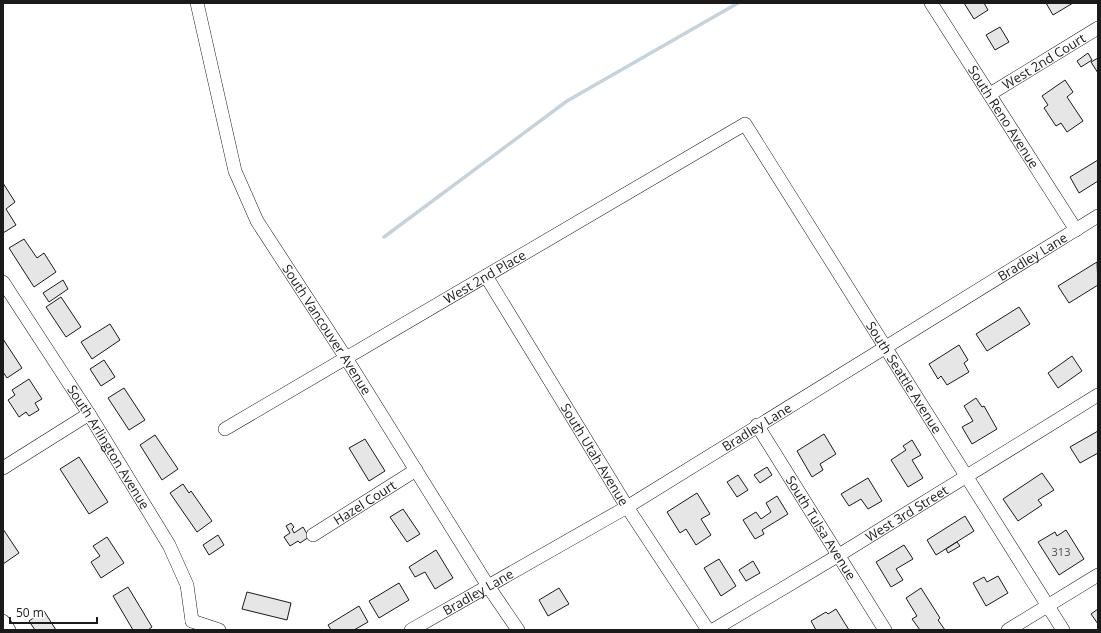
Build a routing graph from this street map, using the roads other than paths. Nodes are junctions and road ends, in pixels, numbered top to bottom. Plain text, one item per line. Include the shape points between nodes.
1 (197, 3) edge
2 (931, 3) edge
3 (1098, 28) edge
4 (990, 94) junction
5 (745, 124) joint
6 (1098, 216) edge
7 (1076, 230) junction
8 (486, 276) junction
9 (3, 282) edge
10 (887, 347) junction
11 (346, 358) junction
12 (1098, 395) edge
13 (89, 414) junction
14 (757, 425) junction
15 (225, 429) dead end
16 (3, 468) edge
17 (416, 470) junction
18 (967, 477) junction
19 (627, 507) junction
20 (313, 535) dead end
21 (839, 555) junction
22 (1098, 575) edge
23 (488, 586) junction
24 (1048, 605) junction
25 (3, 620) edge
26 (190, 626) edge
27 (9, 630) edge
28 (219, 630) edge
29 (410, 630) edge
30 (518, 630) edge
31 (708, 630) edge
32 (713, 630) edge
33 (885, 630) edge
34 (1008, 630) edge
35 (1063, 630) edge

1 - 11 street, South Vancouver Avenue via 235,171 256,221
2 - 4 street, South Reno Avenue
3 - 4 street, West 2nd Court
4 - 7 street, South Reno Avenue
5 - 8 street, West 2nd Place
5 - 10 street, South Seattle Avenue
6 - 7 street, Bradley Lane
7 - 10 street, Bradley Lane
8 - 11 street, West 2nd Place
8 - 19 street, South Utah Avenue
9 - 13 street, South Arlington Avenue
10 - 14 street, Bradley Lane
10 - 18 street, South Seattle Avenue
11 - 15 street, West 2nd Place
11 - 17 street, South Vancouver Avenue
12 - 18 street, West 3rd Street
13 - 16 street
13 - 26 street, South Arlington Avenue via 170,544 187,585
14 - 19 street, Bradley Lane
14 - 21 street, South Tulsa Avenue
17 - 20 street, Hazel Court
17 - 23 street, South Vancouver Avenue
18 - 21 street, West 3rd Street
18 - 24 street, South Seattle Avenue
19 - 23 street, Bradley Lane
19 - 31 street, South Utah Avenue
21 - 32 street, West 3rd Street
21 - 33 street, South Tulsa Avenue
22 - 24 street
23 - 29 street, Bradley Lane
23 - 30 street, South Vancouver Avenue
24 - 34 street
24 - 35 street, South Seattle Avenue
25 - 27 street
26 - 28 street

